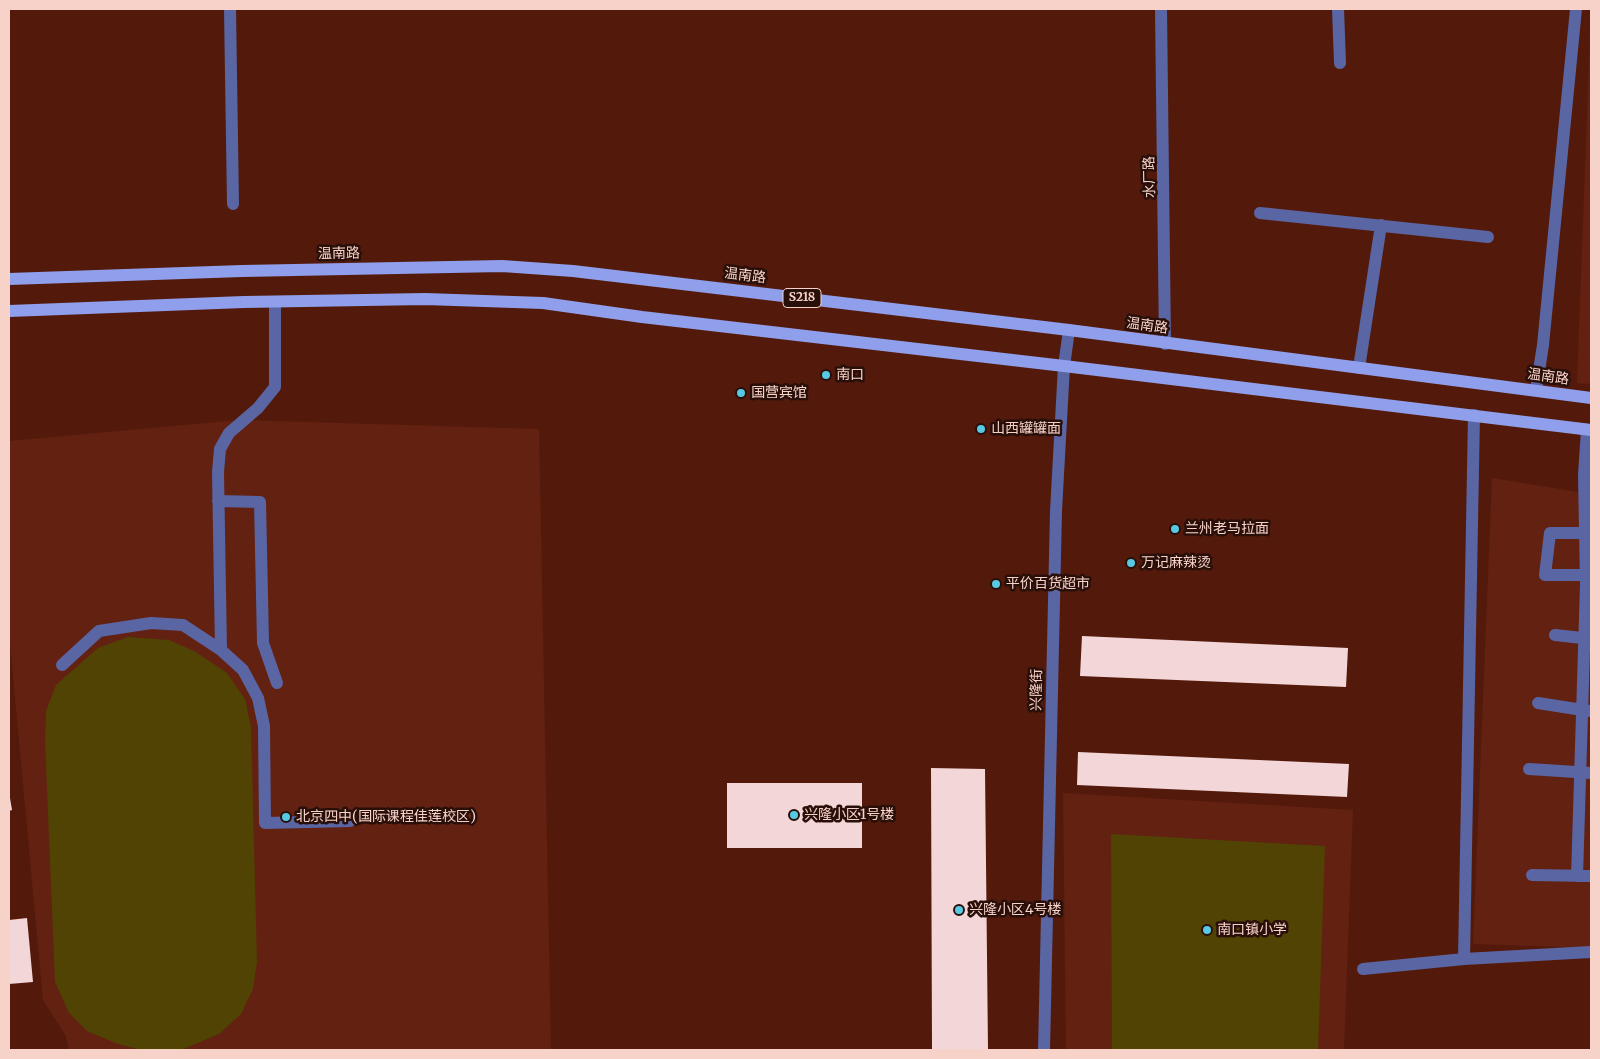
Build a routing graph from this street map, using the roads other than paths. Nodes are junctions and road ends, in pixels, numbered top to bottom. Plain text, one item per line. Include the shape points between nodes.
1 (230, 9) edge
2 (1161, 9) edge
3 (1338, 9) edge
4 (1576, 9) edge
5 (1340, 63) dead end
6 (233, 204) dead end
7 (1260, 213) dead end
8 (1381, 225) junction
9 (1488, 237) dead end
10 (9, 279) edge
11 (275, 302) junction
12 (9, 311) edge
13 (1069, 330) junction
14 (1165, 344) junction
15 (1064, 366) junction
16 (1359, 368) junction
17 (1536, 390) junction
18 (1591, 398) edge
19 (1474, 415) junction
20 (1589, 430) edge
21 (218, 501) junction
22 (1588, 533) edge
23 (1589, 576) edge
24 (1554, 636) dead end
25 (1588, 638) edge
26 (221, 650) junction
27 (62, 665) dead end
28 (277, 683) dead end
29 (1538, 703) dead end
30 (1587, 711) edge
31 (1529, 769) dead end
32 (1586, 773) edge
33 (350, 821) dead end
34 (1532, 875) dead end
35 (1577, 876) junction
36 (1591, 876) edge
37 (1591, 952) edge
38 (1464, 959) junction
39 (1363, 969) dead end
40 (1044, 1050) edge

1 - 6 street
2 - 14 street, 水厂路
3 - 5 street
4 - 17 street
7 - 8 street
8 - 9 street
8 - 16 street
10 - 13 main road, 温南路 / S218 via 502,266 654,279
11 - 12 main road
11 - 15 main road via 425,299 544,303
11 - 21 street via 274,387 258,408 229,432 220,449
13 - 14 main road, 温南路 / S218
13 - 15 street, 兴隆街
14 - 16 main road, 温南路 / S218
15 - 19 main road
15 - 40 street, 兴隆街 via 1056,511
16 - 17 main road, 温南路 / S218
17 - 18 main road, 温南路 / S218
19 - 20 main road
19 - 38 street
20 - 22 street via 1584,475
21 - 26 street
21 - 28 street via 260,502 263,643
22 - 23 street
22 - 23 street via 1550,533 1545,574
23 - 25 street
24 - 25 street
25 - 30 street
26 - 27 street via 182,625 151,623 99,631
26 - 33 street via 243,670 258,698 264,726 265,823
29 - 30 street
30 - 32 street
31 - 32 street
32 - 35 street
34 - 35 street
35 - 36 street
37 - 38 street
38 - 39 street

